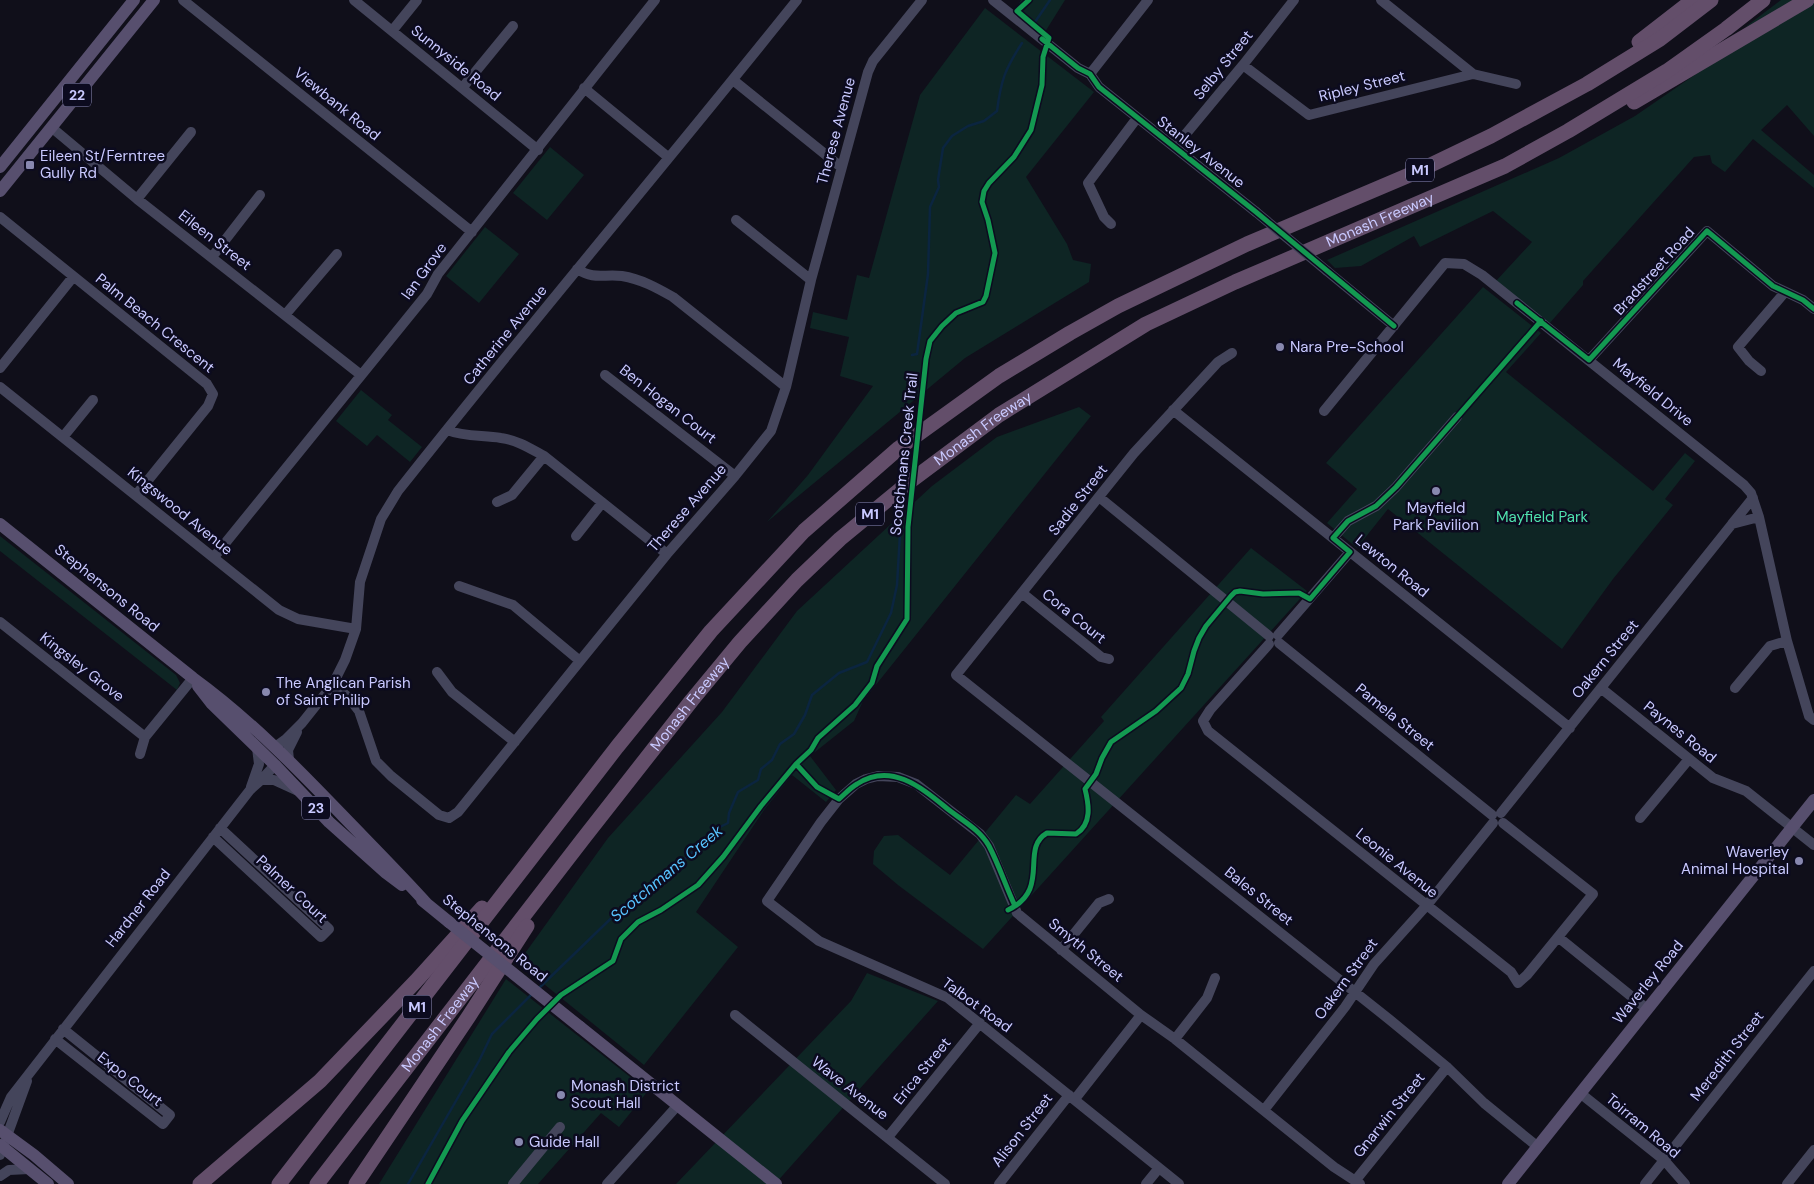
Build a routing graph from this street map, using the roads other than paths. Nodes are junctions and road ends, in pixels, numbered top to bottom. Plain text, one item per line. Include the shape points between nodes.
1 (134, 0) edge
2 (154, 0) edge
3 (183, 0) edge
4 (354, 0) edge
5 (417, 0) edge
6 (655, 0) edge
7 (797, 0) edge
8 (922, 0) edge
9 (993, 0) edge
10 (1148, 0) edge
11 (1294, 0) edge
12 (1381, 0) edge
13 (1693, 0) edge
14 (1711, 0) edge
15 (1763, 0) edge
16 (1807, 0) edge
17 (513, 26) dead end
18 (392, 30) junction
19 (1243, 65) junction
20 (1090, 74) junction
21 (1473, 74) junction
22 (733, 80) junction
23 (1516, 84) dead end
24 (1587, 84) junction
25 (463, 87) junction
26 (584, 88) junction
27 (1138, 118) junction
28 (51, 127) junction
29 (190, 132) dead end
30 (1175, 147) junction
31 (538, 150) junction
32 (668, 157) junction
33 (0, 166) edge
34 (1505, 166) junction
35 (841, 167) junction
36 (0, 191) edge
37 (260, 194) dead end
38 (137, 199) junction
39 (0, 217) edge
40 (736, 220) dead end
41 (1111, 224) dead end
42 (472, 232) junction
43 (337, 254) dead end
44 (212, 257) junction
45 (577, 269) junction
46 (74, 277) junction
47 (811, 280) junction
48 (1785, 292) junction
49 (1814, 310) edge
50 (286, 315) junction
51 (1394, 326) junction
52 (1232, 353) dead end
53 (1589, 360) junction
54 (0, 368) edge
55 (1761, 371) dead end
56 (361, 375) junction
57 (605, 375) dead end
58 (0, 387) edge
59 (786, 387) junction
60 (93, 400) dead end
61 (1173, 410) junction
62 (1324, 411) dead end
63 (1457, 417) dead end
64 (447, 430) junction
65 (63, 437) junction
66 (544, 456) junction
67 (735, 476) junction
68 (136, 495) junction
69 (1099, 498) junction
70 (1753, 498) junction
71 (497, 502) dead end
72 (602, 503) junction
73 (1758, 517) junction
74 (0, 524) edge
75 (1732, 524) junction
76 (576, 536) dead end
77 (1333, 538) junction
78 (1350, 552) junction
79 (668, 554) junction
80 (214, 558) junction
81 (459, 586) dead end
82 (1022, 593) junction
83 (0, 622) edge
84 (356, 628) junction
85 (1274, 639) junction
86 (1787, 641) junction
87 (1109, 658) dead end
88 (580, 661) junction
89 (437, 672) dead end
90 (956, 675) joint
91 (193, 678) junction
92 (332, 684) junction
93 (1602, 688) junction
94 (1735, 688) dead end
95 (1814, 720) edge
96 (302, 722) junction
97 (1570, 728) junction
98 (145, 737) junction
99 (515, 742) junction
100 (274, 747) junction
101 (257, 748) junction
102 (140, 754) dead end
103 (1689, 759) junction
104 (289, 760) junction
105 (275, 765) junction
106 (262, 780) junction
107 (250, 790) junction
108 (301, 793) junction
109 (1814, 800) edge
110 (1497, 818) junction
111 (1640, 818) dead end
112 (821, 822) joint
113 (1792, 827) junction
114 (220, 828) junction
115 (554, 829) junction
116 (213, 837) junction
117 (583, 838) junction
118 (1814, 845) edge
119 (286, 888) junction
120 (278, 896) junction
121 (1109, 899) dead end
122 (427, 904) junction
123 (1426, 905) junction
124 (1558, 937) junction
125 (1062, 950) junction
126 (1812, 977) edge
127 (1215, 978) dead end
128 (1354, 992) junction
129 (1647, 1009) junction
130 (735, 1015) dead end
131 (1141, 1015) junction
132 (980, 1023) junction
133 (63, 1029) junction
134 (55, 1039) junction
135 (1175, 1039) junction
136 (1446, 1067) junction
137 (30, 1074) junction
138 (117, 1081) junction
139 (1580, 1093) junction
140 (11, 1097) junction
141 (1072, 1097) junction
142 (0, 1104) edge
143 (678, 1105) junction
144 (1264, 1110) junction
145 (0, 1122) edge
146 (560, 1127) dead end
147 (888, 1137) junction
148 (2, 1142) edge
149 (1538, 1147) junction
150 (1814, 1150) edge
151 (1664, 1160) junction
152 (1159, 1168) junction
153 (29, 1169) junction
154 (215, 1170) junction
155 (0, 1176) edge
156 (1358, 1183) edge
157 (48, 1184) edge
158 (68, 1184) edge
159 (194, 1184) edge
160 (200, 1184) edge
161 (279, 1184) edge
162 (317, 1184) edge
163 (356, 1184) edge
164 (513, 1184) edge
165 (607, 1184) edge
166 (776, 1184) edge
167 (946, 1184) edge
168 (999, 1184) edge
169 (1146, 1184) edge
170 (1180, 1184) edge
171 (1508, 1184) edge
172 (1645, 1184) edge
173 (1685, 1184) edge
174 (1787, 1184) edge

1 - 33 main road, 22
2 - 28 main road, 22
3 - 42 street, Viewbank Road
4 - 18 street, Sunnyside Road
5 - 18 street
6 - 26 street, Ian Grove
7 - 22 street, Catherine Avenue
8 - 35 street, Therese Avenue via 873,61
9 - 20 street, Stanley Avenue via 1078,68
10 - 20 street
11 - 19 street, Selby Street
12 - 21 street
13 - 24 highway
14 - 24 highway, Monash Freeway / M1 via 1660,39
15 - 34 highway, Monash Freeway / M1 via 1667,71
16 - 34 highway via 1600,122
17 - 25 street
18 - 25 street, Sunnyside Road
19 - 21 street, Ripley Street via 1308,115
19 - 30 street, Selby Street
20 - 27 street, Stanley Avenue via 1099,87
21 - 23 street
22 - 32 street, Catherine Avenue
22 - 35 street
24 - 115 highway, Monash Freeway / M1 via 1414,173 1264,237 1118,306 1000,376 899,448 804,531 711,631
25 - 31 street, Sunnyside Road
26 - 31 street, Ian Grove
26 - 32 street
27 - 30 street, Stanley Avenue
27 - 41 street via 1088,183 1104,218
28 - 36 main road, 22
28 - 38 street, Eileen Street
29 - 38 street
30 - 51 street, Stanley Avenue, bridge
31 - 42 street, Ian Grove
32 - 45 street, Catherine Avenue
34 - 117 highway, Monash Freeway / M1 via 1235,282 1146,324 1000,415 908,483 840,539 797,580 740,642
35 - 47 street, Therese Avenue
37 - 44 street
38 - 44 street, Eileen Street
39 - 46 street, Palm Beach Crescent
40 - 47 street
42 - 56 street, Ian Grove
43 - 50 street
44 - 50 street, Eileen Street
45 - 59 street via 588,276 622,276 658,288
45 - 64 street, Catherine Avenue
46 - 54 street
46 - 68 street, Palm Beach Crescent via 207,384 213,394 208,406
47 - 59 street, Therese Avenue
48 - 49 street, Bradstreet Road via 1803,300
48 - 53 street, Bradstreet Road via 1773,286 1707,231
48 - 55 street via 1738,347
50 - 56 street, Eileen Street
51 - 53 street, Mayfield Drive via 1445,263 1464,264
51 - 62 street, Mayfield Drive
52 - 61 street, Sadie Street via 1218,362
53 - 70 street, Mayfield Drive via 1744,485
56 - 80 street, Ian Grove
57 - 67 street, Ben Hogan Court
58 - 65 street, Kingswood Avenue
59 - 67 street, Therese Avenue via 771,431
60 - 65 street
61 - 69 street, Sadie Street
61 - 77 street, Lewton Road
63 - 77 street via 1382,501 1348,521
64 - 66 street via 503,438
64 - 84 street, Catherine Avenue via 398,491 381,519 360,582
65 - 68 street, Kingswood Avenue
66 - 71 street via 512,495
66 - 72 street
67 - 79 street, Therese Avenue
68 - 80 street, Kingswood Avenue
69 - 82 street, Sadie Street
69 - 85 street, Pamela Street
70 - 73 street, Mayfield Drive
70 - 75 street, Oakern Street
72 - 76 street
72 - 79 street
73 - 75 street
73 - 86 street, Mayfield Drive
74 - 91 main road, Stephensons Road / 23
75 - 93 street, Oakern Street
77 - 78 street, Lewton Road
78 - 85 street
78 - 97 street, Lewton Road
79 - 88 street, Therese Avenue
80 - 84 street, Kingswood Avenue via 279,610 298,619
81 - 88 street via 513,605
82 - 87 street, Cora Court via 1101,657
82 - 90 street, Sadie Street
83 - 98 street, Kingsley Grove
84 - 92 street, Catherine Avenue
85 - 110 street, Pamela Street
85 - 123 street, Leonie Avenue via 1210,710 1203,721 1208,731
86 - 94 street via 1770,646
86 - 95 street, Mayfield Drive via 1809,716
88 - 99 street, Therese Avenue
89 - 99 street via 452,692
90 - 128 street, Bales Street
91 - 98 street
91 - 100 main road, Stephensons Road / 23 via 224,700
91 - 101 main road, Stephensons Road / 23 via 212,704
92 - 96 street, Catherine Avenue
92 - 99 street, Therese Avenue via 349,698 359,712 376,760 439,815 449,818 458,812
93 - 97 street, Oakern Street
93 - 103 street, Paynes Road
96 - 100 street, Catherine Avenue
96 - 104 street, Catherine Avenue via 288,750
97 - 110 street, Oakern Street
98 - 102 street
100 - 104 main road, Stephensons Road / 23
100 - 105 main road
101 - 105 main road, Stephensons Road / 23
101 - 107 street via 259,767
103 - 111 street
103 - 113 street, Paynes Road via 1713,778 1746,790
104 - 122 main road, Stephensons Road / 23
105 - 106 street, Hardner Road
105 - 108 main road, Stephensons Road / 23
106 - 107 street, Hardner Road
106 - 108 street via 274,780
107 - 114 street, Hardner Road
108 - 122 main road, Stephensons Road / 23 via 386,873
109 - 113 main road, Waverley Road
110 - 123 street, Oakern Street
110 - 124 street, Pamela Street via 1593,894
112 - 125 street, Smyth Street via 839,799 866,779 898,776 916,784 980,834 989,846 1017,913
112 - 132 street, Talbot Road via 767,901 819,941 948,998
113 - 118 street, Paynes Road
113 - 129 main road, Waverley Road
114 - 116 street, Hardner Road
114 - 119 street, Palmer Court
115 - 154 highway via 320,1081
115 - 161 highway, Monash Freeway / M1
116 - 120 street, Palmer Court
116 - 133 street, Hardner Road
117 - 162 highway, Monash Freeway / M1
117 - 163 highway
119 - 120 street
119 - 120 street, Palmer Court via 329,929 321,937
121 - 125 street via 1099,903
122 - 143 main road, Stephensons Road / 23, bridge
123 - 124 street, Leonie Avenue via 1511,972 1518,983
123 - 128 street, Oakern Street
124 - 129 street
125 - 131 street, Smyth Street
126 - 151 street, Meredith Street
127 - 135 street via 1207,998
128 - 136 street, Bales Street
128 - 144 street, Oakern Street
129 - 139 main road, Waverley Road
130 - 147 street, Wave Avenue
131 - 135 street, Smyth Street
131 - 141 street, Alison Street
132 - 141 street, Talbot Road
132 - 147 street, Erica Street
133 - 134 street, Hardner Road
133 - 138 street, Expo Court
134 - 137 street, Hardner Road
134 - 138 street, Expo Court
135 - 144 street, Smyth Street
136 - 149 street, Bales Street
136 - 156 street, Gnarwin Street
137 - 140 street, Hardner Road
137 - 148 street, Hardner Road
138 - 138 street, Expo Court via 170,1115 163,1124
139 - 149 main road, Waverley Road
139 - 151 street, Toirram Road
140 - 142 street
140 - 145 street, Hardner Road
141 - 152 street, Talbot Road
141 - 168 street, Alison Street
143 - 165 street
143 - 166 main road, Stephensons Road / 23
144 - 156 street, Smyth Street
146 - 164 street
147 - 167 street, Wave Avenue
148 - 153 main road
148 - 158 main road
149 - 171 main road, Waverley Road
150 - 174 street
151 - 172 street, Meredith Street
151 - 173 street, Toirram Road
152 - 169 street
152 - 170 street, Talbot Road
153 - 155 street via 9,1170
153 - 157 main road
154 - 159 highway
154 - 160 highway

